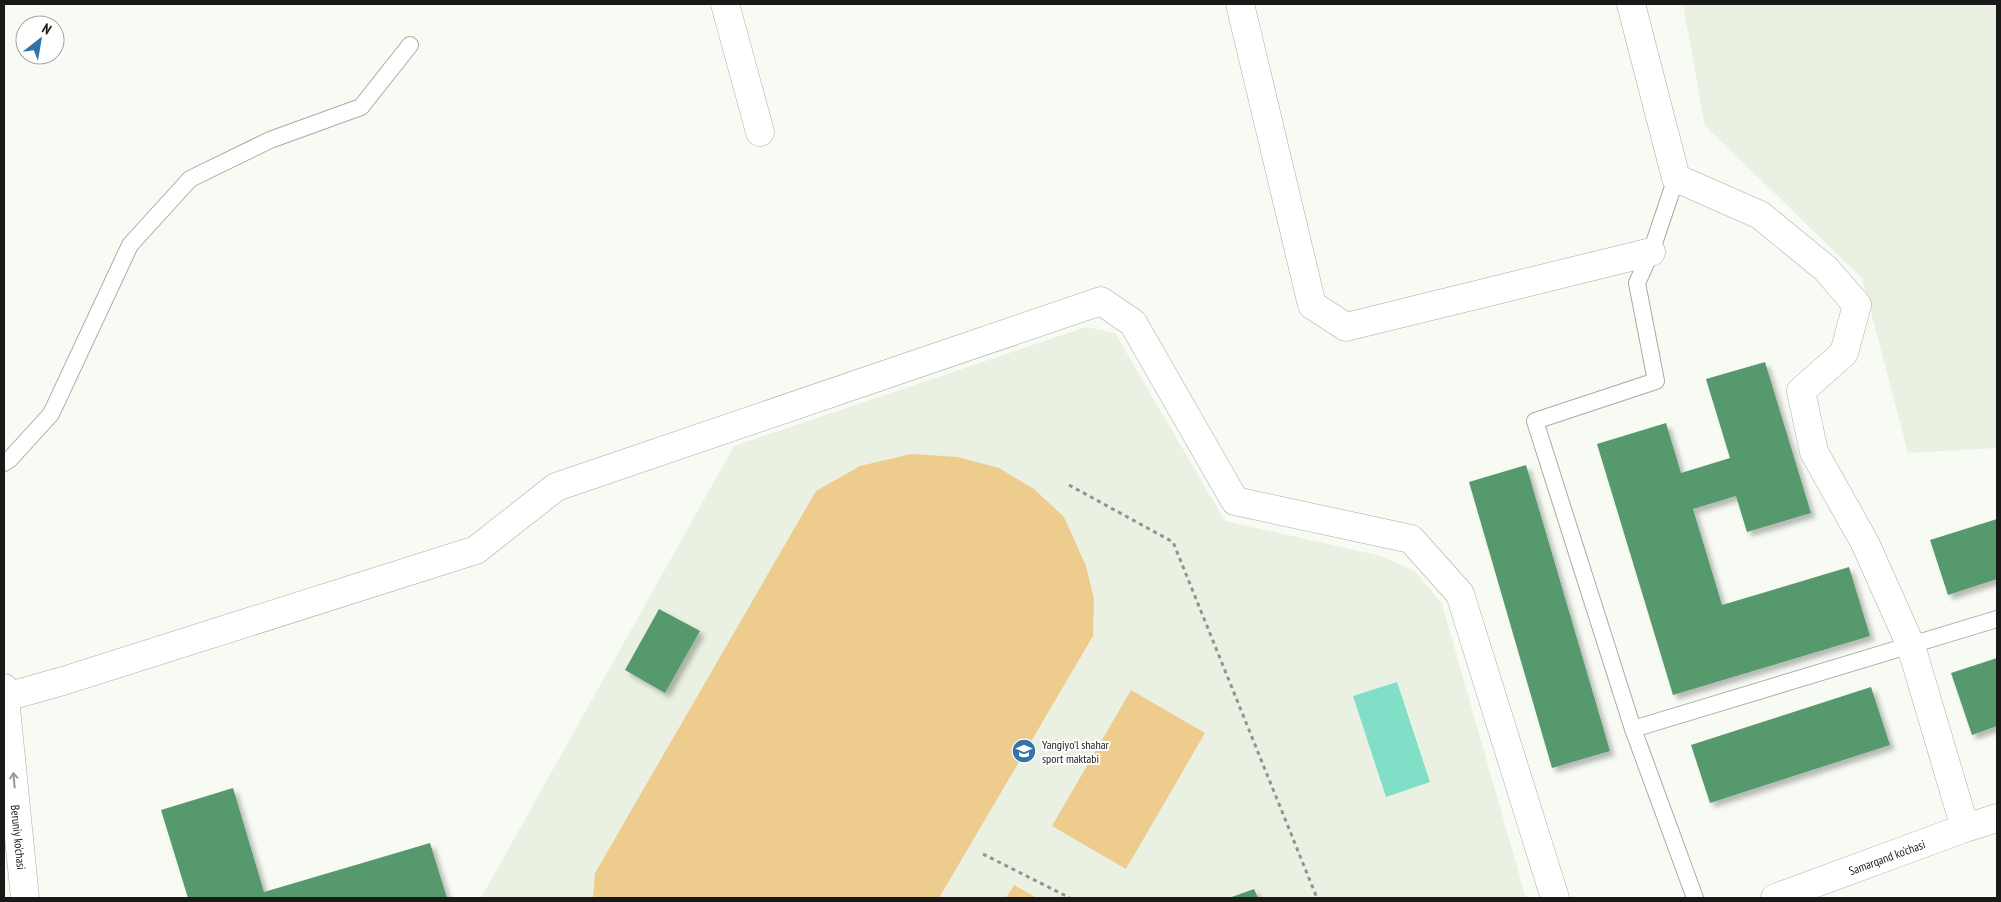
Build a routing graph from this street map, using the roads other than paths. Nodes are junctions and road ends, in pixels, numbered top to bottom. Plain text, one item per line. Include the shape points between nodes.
1 (725, 4) edge
2 (1240, 4) edge
3 (1631, 4) edge
4 (410, 45) dead end
5 (760, 132) dead end
6 (1676, 178) junction
7 (1652, 252) junction
8 (4, 463) edge
9 (1997, 619) edge
10 (1911, 646) junction
11 (5, 692) edge
12 (1633, 729) junction
13 (1997, 818) edge
14 (1965, 828) junction
15 (25, 898) edge
16 (1555, 898) edge
17 (1696, 898) edge
18 (1775, 898) edge

1 - 5 street
2 - 7 street via 1312,305 1346,326
3 - 6 street
4 - 8 lane via 361,107 270,140 190,179 130,245 52,414
6 - 7 lane
6 - 10 street via 1760,214 1826,269 1857,305 1844,353 1802,391 1814,452 1865,544
7 - 12 lane via 1637,283 1656,381 1535,421
9 - 10 lane
10 - 12 lane
10 - 14 street
15 -> 11 street, Beruniy ko'chasi
11 - 16 street via 72,678 476,550 556,487 1101,301 1133,323 1235,501 1412,540 1460,594
12 - 17 lane
13 - 14 street, Samarqand ko'chasi
14 - 18 street, Samarqand ko'chasi

